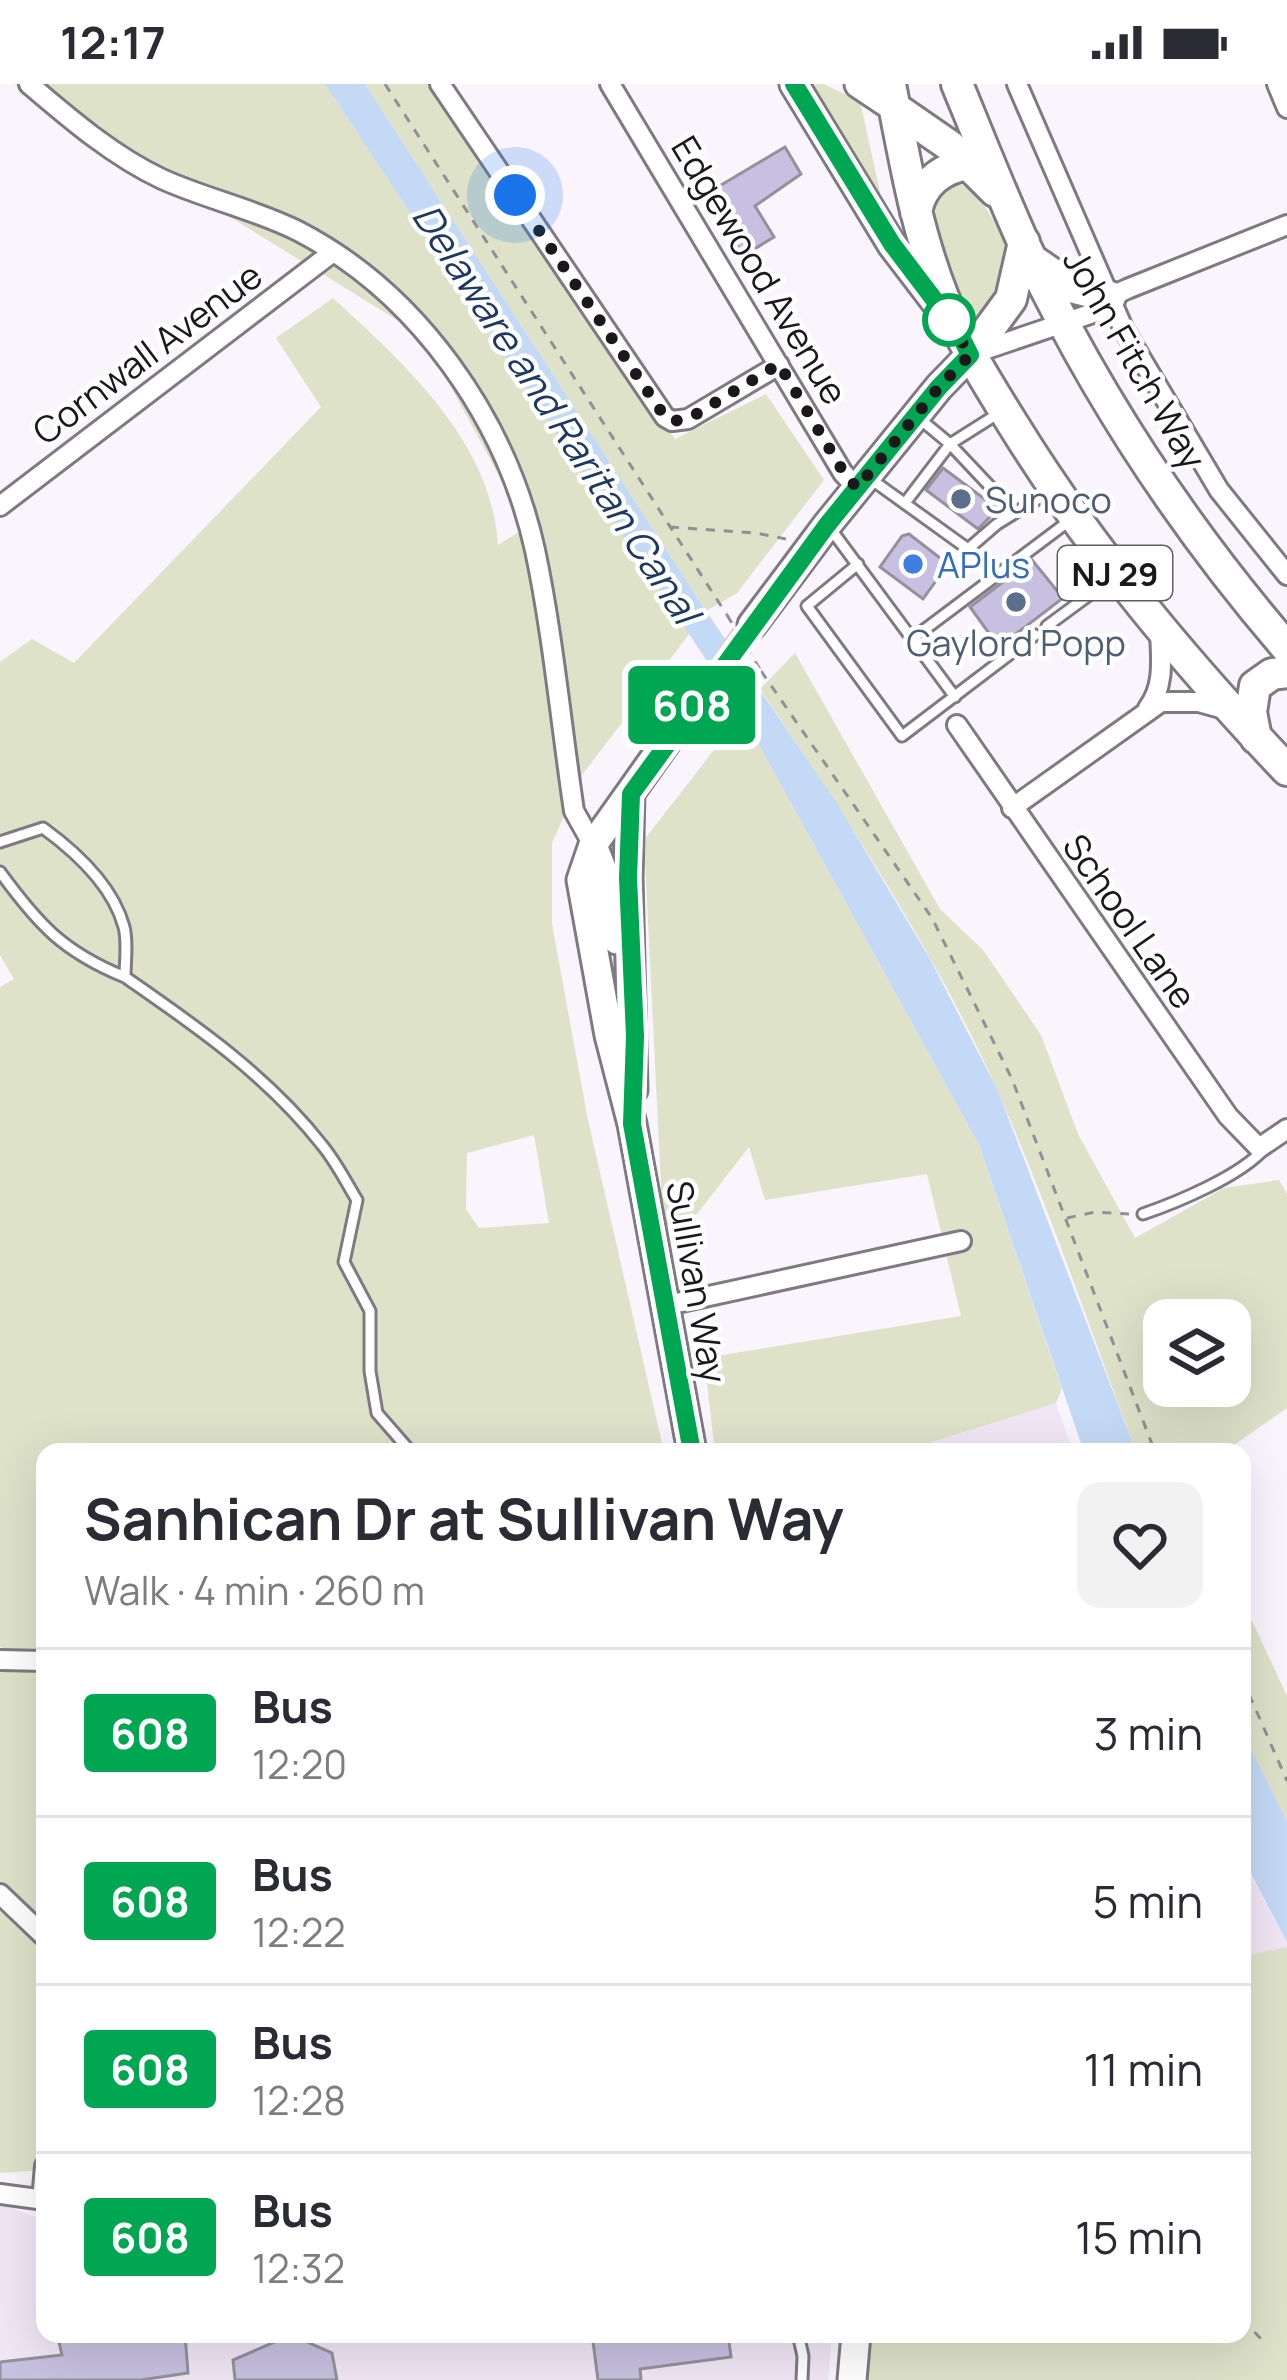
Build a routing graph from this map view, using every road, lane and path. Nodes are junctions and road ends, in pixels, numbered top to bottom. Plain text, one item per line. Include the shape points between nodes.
1 (29, 84) edge
2 (385, 84) edge
3 (440, 84) edge
4 (610, 84) edge
5 (794, 84) edge
6 (859, 84) edge
7 (957, 84) edge
8 (1016, 84) edge
9 (1277, 84) edge
10 (892, 96) edge
11 (1287, 108) edge
12 (970, 164) junction
13 (1007, 204) junction
14 (916, 212) junction
15 (1287, 225) edge
16 (1028, 250) junction
17 (333, 252) junction
18 (1110, 297) junction
19 (1063, 322) junction
20 (964, 343) junction
21 (779, 364) junction
22 (1004, 410) junction
23 (917, 416) junction
24 (950, 444) junction
25 (862, 482) junction
26 (1054, 489) junction
27 (905, 503) junction
28 (0, 506) edge
29 (1015, 513) junction
30 (1073, 518) junction
31 (827, 525) junction
32 (668, 527) junction
33 (794, 540) dead end
34 (858, 564) junction
35 (1116, 575) junction
36 (1287, 575) edge
37 (779, 588) junction
38 (807, 606) junction
39 (739, 620) junction
40 (1047, 626) dead end
41 (1160, 632) junction
42 (1035, 635) dead end
43 (912, 639) junction
44 (1287, 648) edge
45 (1287, 672) edge
46 (703, 690) tunnel mouth
47 (955, 697) junction
48 (1147, 710) junction
49 (1233, 712) junction
50 (957, 725) dead end
51 (1256, 738) junction
52 (1287, 770) edge
53 (631, 794) junction
54 (1012, 808) junction
55 (0, 842) edge
56 (593, 845) junction
57 (0, 872) edge
58 (124, 976) junction
59 (632, 991) junction
60 (632, 1124) junction
61 (1287, 1129) edge
62 (1262, 1148) junction
63 (1144, 1214) joint
64 (1066, 1219) junction
65 (961, 1241) dead end
66 (663, 1306) junction
67 (403, 1443) edge
68 (690, 1443) edge
69 (1152, 1443) edge
70 (4, 1661) edge
71 (36, 1661) edge
72 (0, 1684) edge
73 (1251, 1699) edge
74 (1287, 1781) edge
75 (0, 1894) edge
76 (36, 1928) edge
77 (0, 2194) edge
78 (36, 2199) edge
79 (1251, 2328) edge
80 (1262, 2340) dead end
81 (800, 2343) edge
82 (855, 2343) edge
83 (802, 2380) edge
84 (852, 2380) edge

1 - 17 street via 158,177
2 - 32 path
3 - 21 street via 665,417 688,419
4 - 21 street, Edgewood Avenue
5 - 20 main road
6 - 10 main road
7 - 13 highway, John Fitch Way / NJ 29
8 - 18 street
9 - 11 street
10 - 12 highway
10 - 14 highway, NJ 29
12 - 13 highway
12 - 14 highway via 929,183
13 - 16 highway, John Fitch Way / NJ 29
14 - 20 highway, NJ 29
15 - 18 street
16 - 18 highway via 1071,287
16 - 19 highway, John Fitch Way / NJ 29
16 - 20 highway via 1011,299
17 - 28 street, Cornwall Avenue
17 - 56 street via 436,345 504,459 535,550 574,811
18 - 19 street via 1102,310
18 - 36 street via 1220,490
19 - 20 street
19 - 44 highway, John Fitch Way / NJ 29 via 1168,497
20 - 22 highway, NJ 29
20 - 23 main road
21 - 25 street, Edgewood Avenue via 844,473
22 - 24 lane
22 - 26 highway, NJ 29
23 - 24 lane
23 - 25 main road
24 - 27 lane
24 - 29 lane
25 - 27 lane
25 - 31 main road
26 - 29 lane
26 - 30 highway, NJ 29
27 - 29 lane via 968,549
30 - 35 highway, NJ 29
30 - 43 lane
31 - 34 lane
31 - 37 main road
32 - 33 path
32 - 39 path
34 - 38 lane
34 - 43 lane
35 - 40 lane
35 - 41 highway, NJ 29
37 - 38 lane
37 - 39 main road
38 - 47 lane via 902,736
39 - 64 path, bridge via 761,671 932,918 1012,1079
41 - 48 street via 1160,680
41 - 49 highway, NJ 29
42 - 47 lane
43 - 47 lane
45 - 51 highway via 1255,686
46 - 53 main road, Sullivan Way
48 - 49 street via 1198,702
48 - 54 street
49 - 51 highway, NJ 29
50 - 54 street, School Lane
51 - 52 highway, NJ 29
53 - 56 main road, Sullivan Way
53 - 59 main road, Sullivan Way
54 - 62 street, School Lane via 1202,1083
55 - 58 lane via 43,829 84,863 126,932
56 - 59 main road
56 - 60 main road, Sullivan Way via 581,880
57 - 58 lane via 60,943
58 - 67 lane via 217,1040 277,1095 324,1146 357,1200 344,1262 370,1311 377,1413
59 - 60 main road, Sullivan Way
60 - 66 main road, Sullivan Way
61 - 62 street
62 - 63 lane via 1186,1199
63 - 64 path
64 - 69 path
65 - 66 street
66 - 68 main road, Sullivan Way
70 - 71 street
70 - 72 street
73 - 74 path
75 - 76 street
77 - 78 street
79 - 80 path
81 - 83 lane
82 - 84 main road

